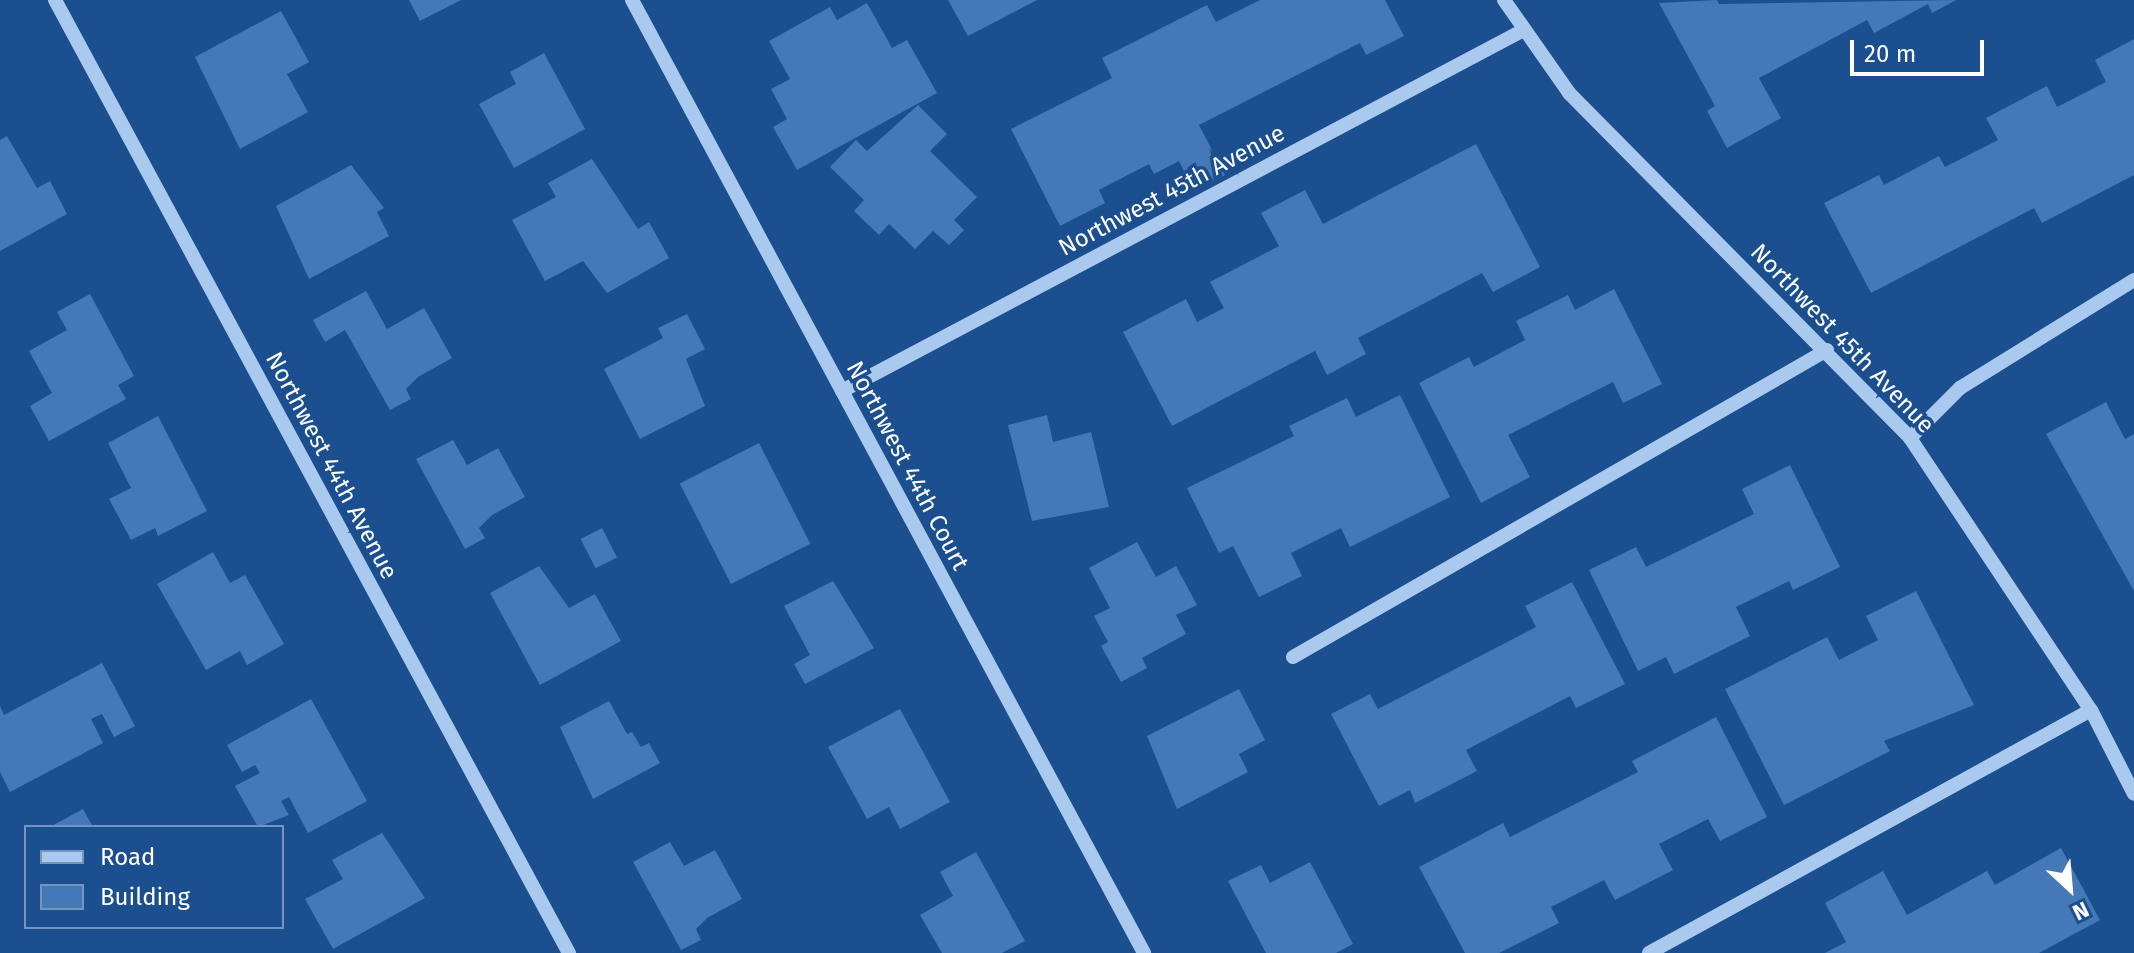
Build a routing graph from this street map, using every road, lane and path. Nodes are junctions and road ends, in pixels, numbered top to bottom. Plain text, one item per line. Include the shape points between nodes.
1 (55, 0) edge
2 (632, 0) edge
3 (1504, 0) edge
4 (1522, 31) junction
5 (2134, 280) edge
6 (1827, 350) junction
7 (842, 391) junction
8 (1910, 438) junction
9 (1293, 657) dead end
10 (2091, 710) junction
11 (2134, 794) edge
12 (569, 953) edge
13 (1144, 953) edge
14 (1649, 953) edge

1 - 12 street, Northwest 44th Avenue
2 - 7 street, Northwest 44th Court
3 - 4 street, Northwest 45th Avenue
4 - 6 street, Northwest 45th Avenue via 1569,93
4 - 7 street, Northwest 45th Avenue
5 - 8 street via 1960,388
6 - 8 street, Northwest 45th Avenue
6 - 9 street
7 - 13 street, Northwest 44th Court
8 - 10 street, Northwest 45th Avenue
10 - 11 street, Northwest 45th Avenue
10 - 14 street

